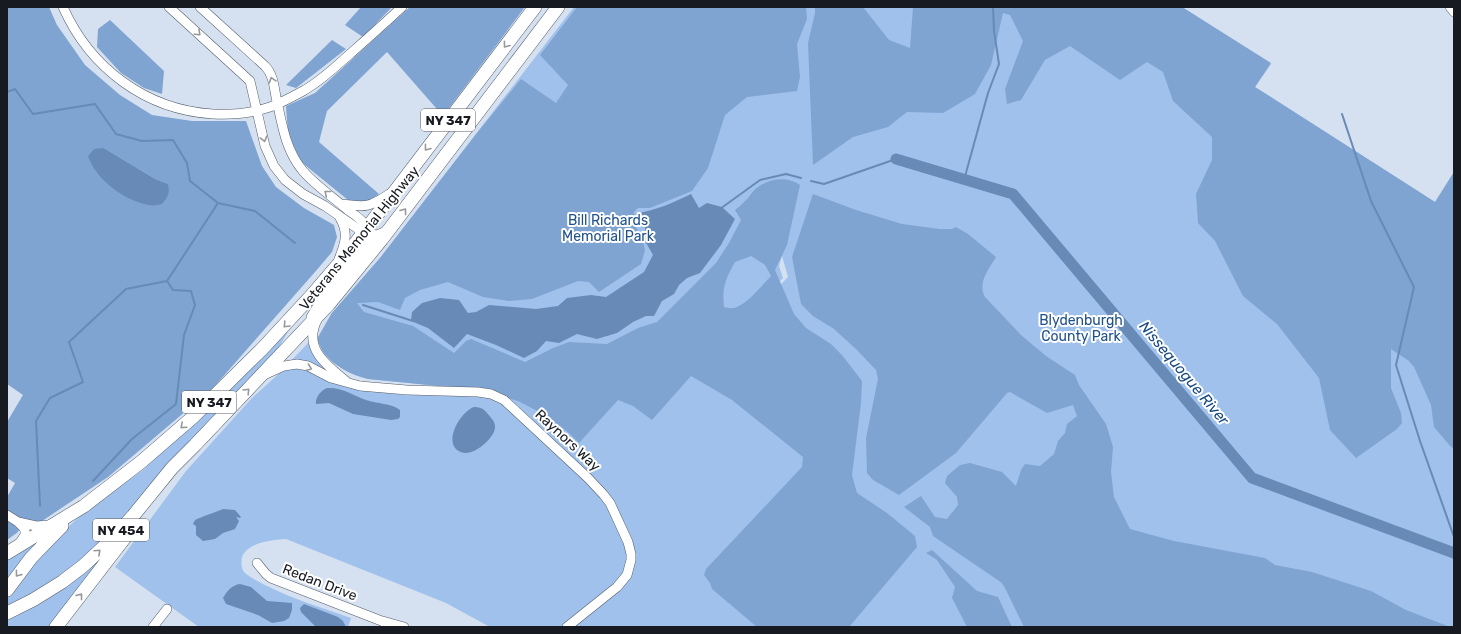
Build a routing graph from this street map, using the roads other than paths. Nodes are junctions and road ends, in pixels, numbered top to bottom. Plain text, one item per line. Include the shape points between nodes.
1 (63, 7) edge
2 (169, 7) edge
3 (200, 7) edge
4 (402, 7) edge
5 (550, 7) edge
6 (558, 7) edge
7 (1450, 7) edge
8 (532, 9) edge
9 (1454, 12) edge
10 (530, 44) junction
11 (278, 104) junction
12 (257, 111) junction
13 (398, 187) junction
14 (341, 204) junction
15 (340, 217) junction
16 (391, 228) junction
17 (367, 231) junction
18 (336, 268) junction
19 (321, 312) junction
20 (297, 338) junction
21 (259, 378) junction
22 (348, 383) junction
23 (195, 445) junction
24 (84, 506) junction
25 (7, 515) edge
26 (18, 522) junction
27 (53, 525) junction
28 (12, 550) edge
29 (257, 564) dead end
30 (7, 590) edge
31 (167, 609) dead end
32 (7, 613) edge
33 (378, 620) junction
34 (56, 627) edge
35 (153, 627) edge
36 (394, 627) edge
37 (404, 627) edge
38 (567, 627) edge

1 - 12 street via 80,38 97,59 119,80 145,97 167,106 194,112 230,114
2 -> 12 street via 250,81
11 -> 3 street via 267,68
4 - 11 street via 326,76
5 - 10 street
6 - 10 highway, Veterans Memorial Highway / NY 347
7 - 9 street
8 -> 13 highway, Veterans Memorial Highway / NY 347
16 -> 10 highway, Veterans Memorial Highway / NY 347
11 - 12 street
14 -> 11 street via 309,177 294,160 286,143
12 -> 15 street via 265,146 274,166 285,180 302,194
13 - 14 street via 373,205
13 - 17 highway, Veterans Memorial Highway / NY 347
14 - 17 street
15 - 17 street
15 - 18 street via 346,238
16 - 17 street via 379,234
16 - 19 highway, Veterans Memorial Highway / NY 347
17 - 18 highway, Veterans Memorial Highway / NY 347
17 - 20 street via 368,244 320,302
18 -> 24 highway, Veterans Memorial Highway / NY 347 via 263,348 193,417
19 - 20 highway, Veterans Memorial Highway / NY 347
19 - 22 street via 312,332 316,350 323,361
20 - 21 highway, Veterans Memorial Highway / NY 347
21 -> 22 street, Raynors Way via 284,366 297,364
23 -> 21 highway, Veterans Memorial Highway / NY 347
22 - 38 street, Raynors Way via 408,390 491,394 504,400 603,494 628,542 631,554 629,566 624,579 617,587
32 -> 23 highway, Veterans Memorial Highway / NY 454 via 49,591 90,560 122,528 172,468
34 -> 23 highway, NY 347
24 - 27 highway, Veterans Memorial Highway / NY 454
24 -> 30 highway, NY 347 via 37,551
25 - 26 street
26 - 27 street via 36,526
26 - 28 street via 26,533
27 - 28 highway, Veterans Memorial Highway / NY 454
29 - 33 street, Redan Drive via 266,574 278,581
31 - 35 street
33 - 36 street, Redan Drive
33 - 37 street, Redan Drive

